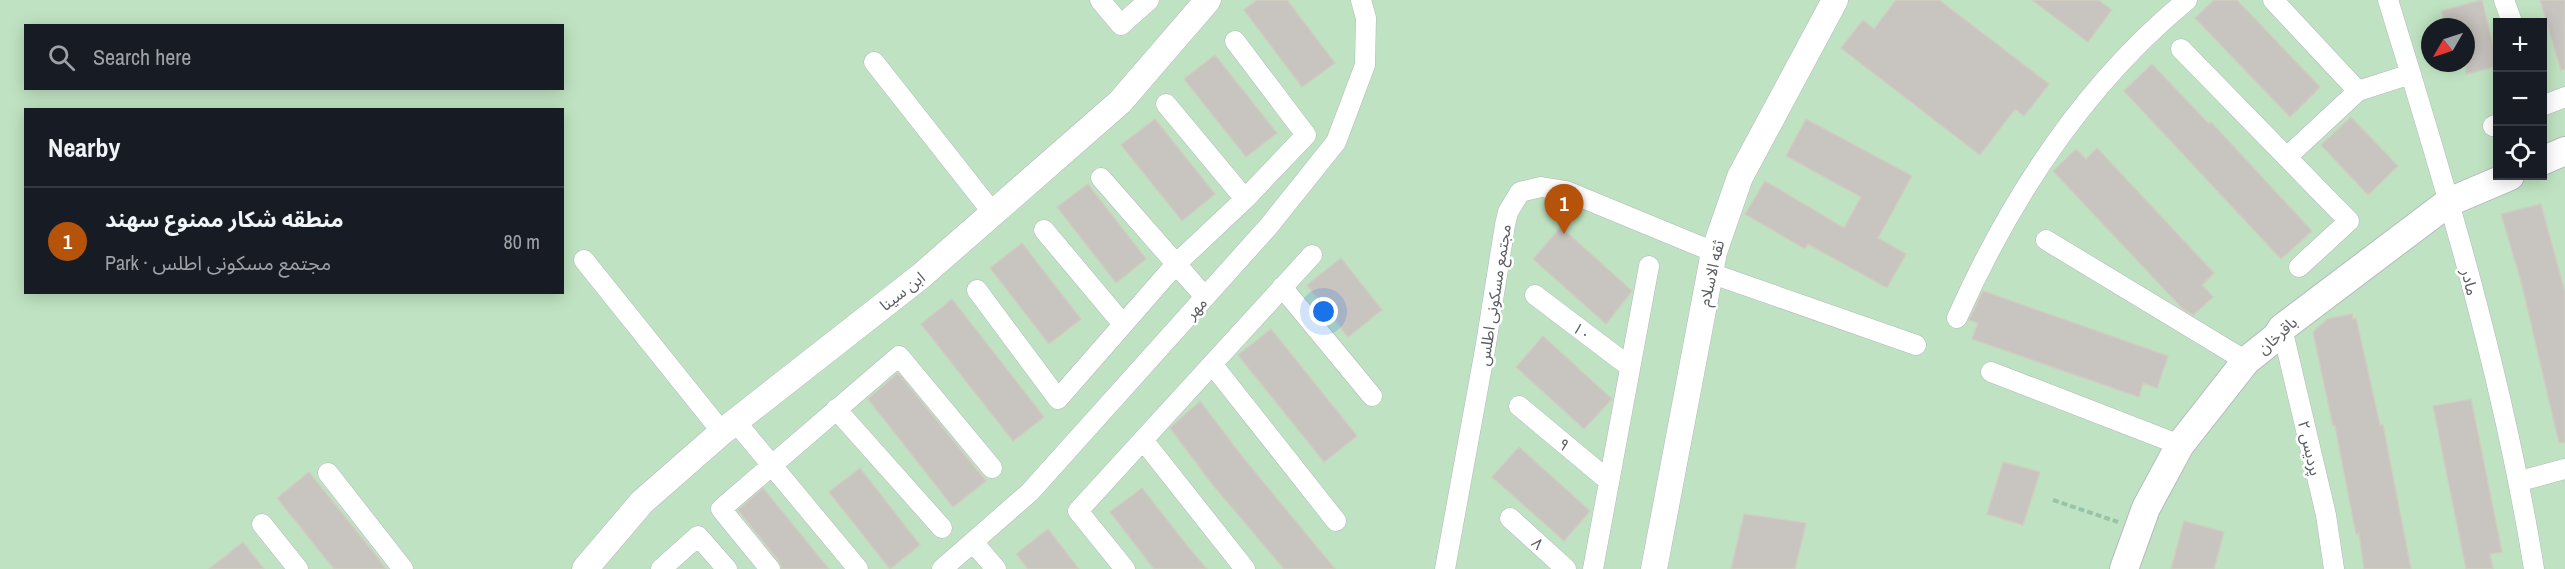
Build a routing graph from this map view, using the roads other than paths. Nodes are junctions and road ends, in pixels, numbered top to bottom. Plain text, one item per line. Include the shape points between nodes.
1 (1100, 0) edge
2 (1149, 0) edge
3 (1361, 0) edge
4 (1835, 0) edge
5 (2187, 0) edge
6 (2273, 0) edge
7 (2388, 0) edge
8 (2504, 0) edge
9 (1202, 2) edge
10 (2511, 18) edge
11 (1234, 41) dead end
12 (2181, 50) dead end
13 (874, 62) dead end
14 (2410, 74) junction
15 (2358, 91) junction
16 (2565, 97) edge
17 (1166, 104) dead end
18 (2547, 104) edge
19 (2565, 151) edge
20 (2287, 157) junction
21 (2547, 159) edge
22 (1101, 178) dead end
23 (2501, 180) edge
24 (1245, 199) junction
25 (2449, 202) junction
26 (993, 213) junction
27 (1044, 230) dead end
28 (2046, 240) dead end
29 (1312, 255) dead end
30 (584, 260) dead end
31 (1712, 262) junction
32 (1176, 264) junction
33 (1649, 266) dead end
34 (2299, 267) dead end
35 (1282, 287) junction
36 (977, 290) dead end
37 (1535, 295) dead end
38 (1205, 297) junction
39 (1957, 318) dead end
40 (1122, 323) junction
41 (2282, 328) junction
42 (1916, 345) dead end
43 (2246, 362) junction
44 (1212, 364) junction
45 (1630, 367) junction
46 (1992, 372) dead end
47 (1372, 396) dead end
48 (1519, 406) dead end
49 (836, 409) junction
50 (728, 426) junction
51 (1143, 440) junction
52 (2180, 445) junction
53 (771, 464) junction
54 (992, 468) dead end
55 (2565, 469) edge
56 (328, 473) dead end
57 (1609, 481) junction
58 (2520, 481) junction
59 (1510, 518) dead end
60 (1336, 521) dead end
61 (262, 524) dead end
62 (942, 528) dead end
63 (973, 542) junction
64 (298, 569) edge
65 (403, 569) edge
66 (585, 569) edge
67 (661, 569) edge
68 (726, 569) edge
69 (770, 569) edge
70 (858, 569) edge
71 (942, 569) edge
72 (996, 569) edge
73 (1125, 569) edge
74 (1245, 569) edge
75 (1445, 569) edge
76 (1566, 569) edge
77 (1593, 569) edge
78 (1654, 569) edge
79 (2124, 569) edge
80 (2334, 569) edge
81 (2534, 569) edge

1 - 2 street via 1121,25
3 - 38 street, مهر via 1366,18 1365,65 1336,142
4 - 31 street, ثقه الاسلام via 1740,177
5 - 39 street via 2104,80 2053,147 1985,255
6 - 15 street
7 - 14 street, مادر
8 - 10 street
9 - 26 street, ابن سینا via 1120,102
11 - 24 street via 1306,135
12 - 20 street
13 - 26 street
14 - 15 street
14 - 25 street, مادر
15 - 20 street
16 - 18 street
17 - 24 street
19 - 21 main road
20 - 34 street via 2349,221
22 - 32 street
23 - 25 main road, باقرخان
24 - 32 street
25 - 41 main road, باقرخان
25 - 58 street, مادر
26 - 50 street, ابن سینا via 921,276
27 - 40 street
28 - 43 street
29 - 35 street
30 - 50 street
31 - 42 street
31 - 75 street, مجتمع مسکونی اطلس via 1566,192 1541,187 1520,192 1504,225
31 - 78 street, ثقه الاسلام
32 - 38 street
32 - 40 street
33 - 45 street
35 - 44 street
35 - 47 street
36 - 40 street via 1058,399
37 - 45 street, ۱۰
38 - 63 street, مهر via 1030,492
41 - 43 main road, باقرخان
41 - 80 street, پردیس ۲ via 2326,515
43 - 52 main road, باقرخان
44 - 51 street
44 - 60 street
45 - 57 street
46 - 52 street
48 - 57 street, ۹
49 - 53 street
49 - 54 street via 899,356
49 - 62 street
50 - 53 street
50 - 66 street, ابن سینا via 642,502
51 - 73 street via 1078,511
51 - 74 street
52 - 79 main road, باقرخان via 2146,508
53 - 69 street via 721,509
53 - 70 street
55 - 58 street
56 - 65 street
57 - 77 street
58 - 81 street, مادر
59 - 76 street, ۸
61 - 64 street
63 - 71 street, مهر
63 - 72 street
67 - 68 street via 698,536

